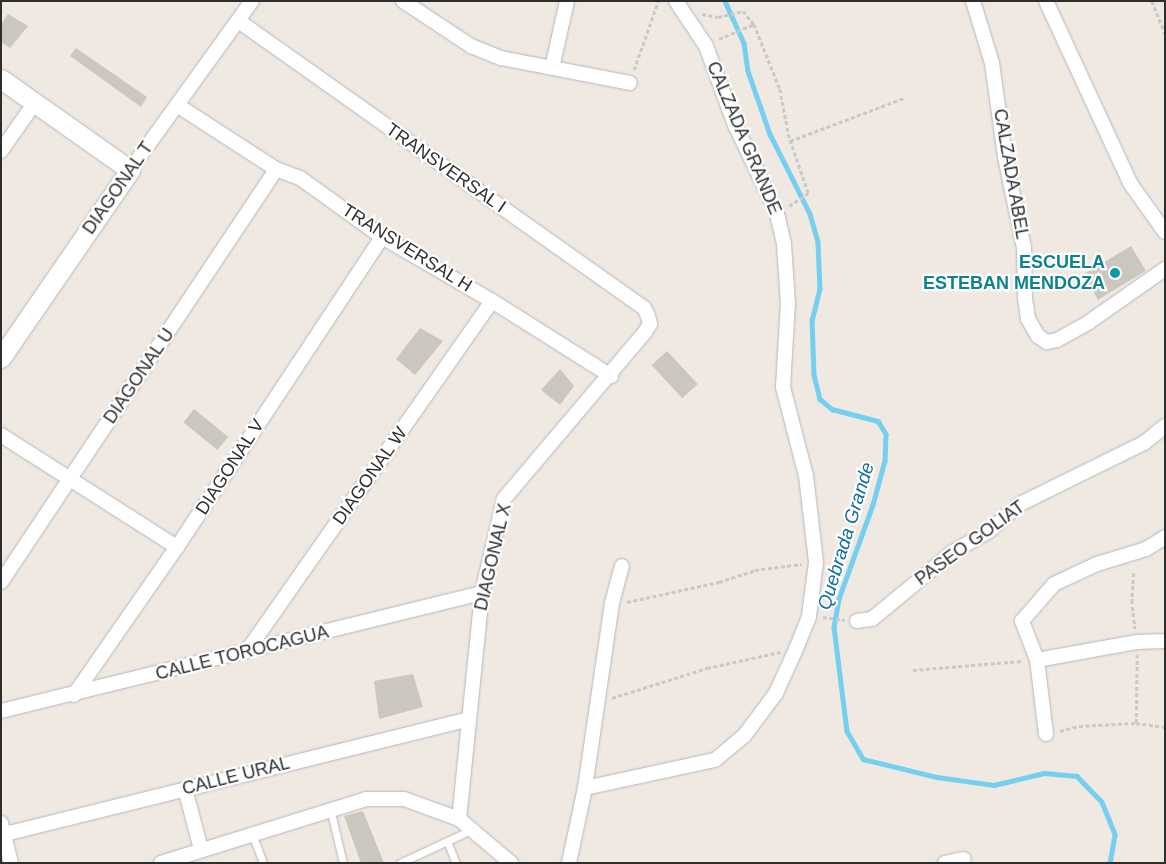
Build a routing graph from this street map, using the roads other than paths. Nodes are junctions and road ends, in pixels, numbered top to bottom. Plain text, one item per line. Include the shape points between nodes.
1 (259, 1) edge
2 (404, 1) edge
3 (567, 1) edge
4 (676, 1) edge
5 (973, 1) edge
6 (1046, 1) edge
7 (253, 2) edge
8 (240, 22) junction
9 (552, 68) junction
10 (1, 79) edge
11 (630, 83) road end
12 (36, 101) junction
13 (177, 105) junction
14 (1, 151) edge
15 (130, 170) junction
16 (276, 170) junction
17 (1165, 232) edge
18 (382, 237) junction
19 (1165, 269) edge
20 (492, 300) junction
21 (648, 316) joint
22 (1, 358) edge
23 (611, 376) junction
24 (1165, 426) edge
25 (1, 435) edge
26 (70, 480) junction
27 (1165, 538) edge
28 (177, 547) junction
29 (622, 566) dead end
30 (1, 582) edge
31 (482, 593) junction
32 (857, 621) road end
33 (1165, 641) edge
34 (247, 651) junction
35 (1037, 660) junction
36 (74, 695) junction
37 (1, 711) edge
38 (468, 719) junction
39 (1046, 734) road end
40 (585, 788) junction
41 (185, 789) junction
42 (330, 808) junction
43 (459, 819) junction
44 (3, 829) edge
45 (473, 829) junction
46 (252, 833) junction
47 (447, 841) junction
48 (201, 850) junction
49 (964, 859) dead end
50 (11, 863) edge
51 (161, 863) edge
52 (263, 863) edge
53 (343, 863) edge
54 (400, 863) edge
55 (456, 863) edge
56 (511, 863) edge
57 (569, 863) edge
58 (945, 863) edge

1 - 7 street
2 - 9 street via 471,46 501,58
3 - 9 street
4 - 40 street, CALZADA GRANDE via 706,46 735,125 777,213 784,244 788,304 783,387 806,476 816,562 809,616 796,649 776,693 744,736 715,760
5 - 19 street, CALZADA ABEL via 992,63 1005,157 1024,248 1028,319 1038,336 1047,342 1057,340 1089,322
6 - 17 street via 1130,183
7 - 8 street, DIAGONAL T
8 - 13 street, DIAGONAL T
8 - 21 street, TRANSVERSAL I via 644,308
9 - 11 street
10 - 12 street
12 - 14 street
12 - 15 street
13 - 15 street, DIAGONAL T
13 - 16 street, TRANSVERSAL H
15 - 22 street, DIAGONAL T
16 - 18 street, TRANSVERSAL H via 300,178
16 - 26 street, DIAGONAL U
18 - 20 street, TRANSVERSAL H
18 - 28 street, DIAGONAL V
20 - 23 street, TRANSVERSAL H
20 - 34 street, DIAGONAL W
21 - 23 street, DIAGONAL X via 650,324
23 - 31 street, DIAGONAL X via 504,500
24 - 32 street, PASEO GOLIAT via 1144,443 1020,504 989,531 953,552 872,618
25 - 26 street
26 - 28 street
26 - 30 street, DIAGONAL U
27 - 35 street via 1146,549 1097,564 1054,584 1022,621
28 - 36 street, DIAGONAL V
29 - 40 street via 612,602
31 - 34 street, CALLE TOROCAGUA
31 - 38 street, DIAGONAL X
33 - 35 street via 1137,642
34 - 36 street, CALLE TOROCAGUA
35 - 39 street
36 - 37 street, CALLE TOROCAGUA
38 - 41 street, CALLE URAL
38 - 43 street, DIAGONAL X
40 - 57 street
41 - 44 street, CALLE URAL
41 - 48 street
42 - 43 street via 366,799 404,799
42 - 46 street
42 - 53 lane
43 - 45 street
44 - 50 street
45 - 47 lane
45 - 56 street
46 - 48 street
46 - 52 lane
47 - 54 lane
47 - 55 lane
48 - 51 street
49 - 58 street

